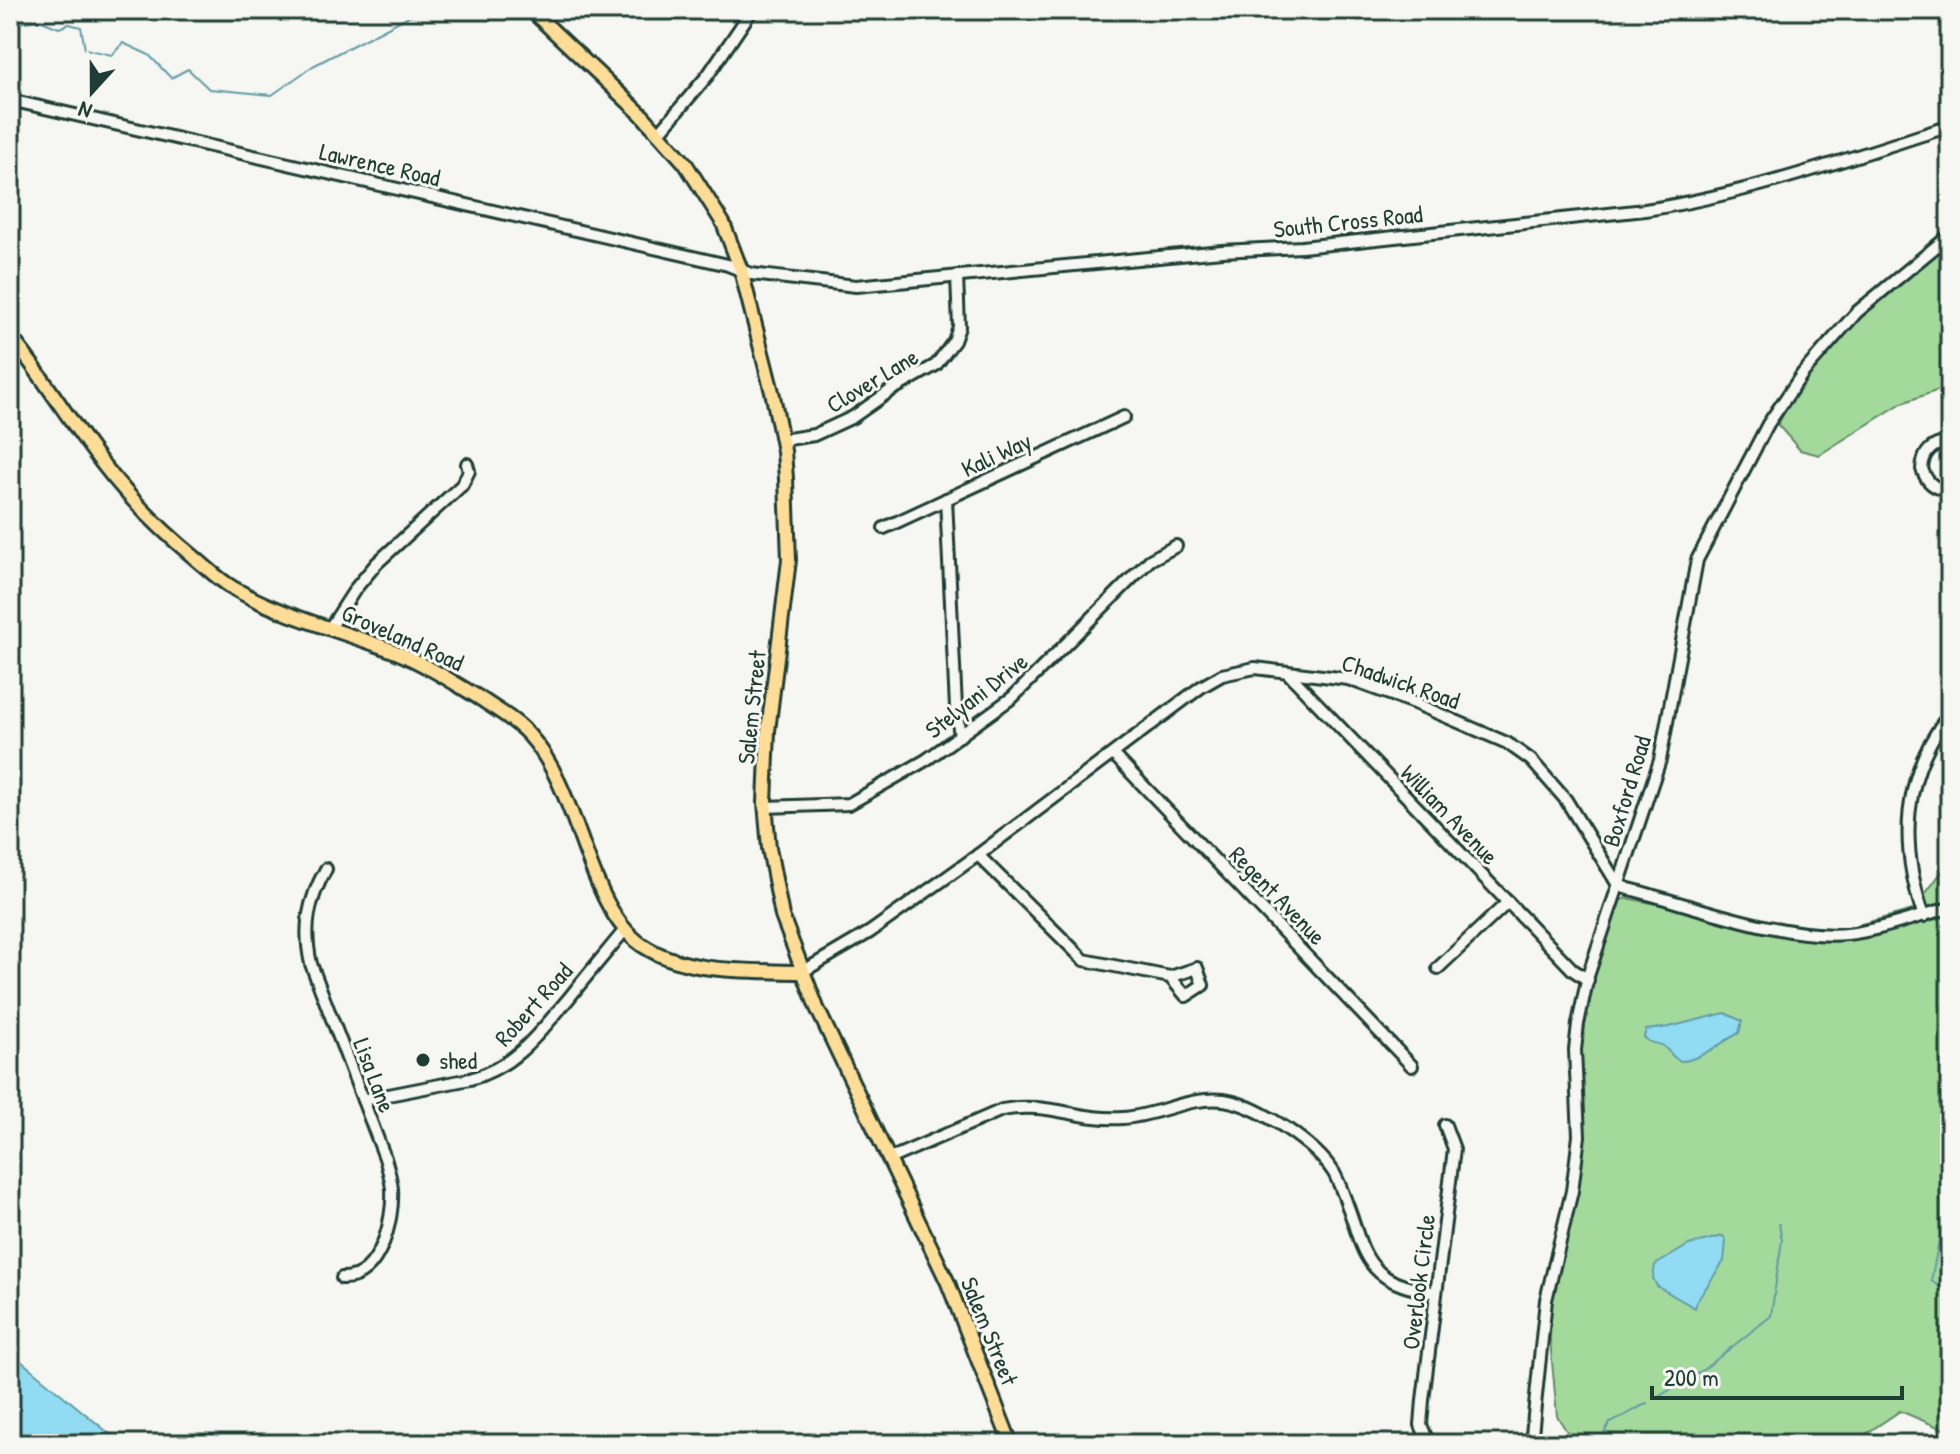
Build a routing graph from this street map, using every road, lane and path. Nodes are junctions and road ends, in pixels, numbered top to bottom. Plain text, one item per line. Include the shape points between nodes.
1 (531, 10) edge
2 (752, 10) edge
3 (10, 100) edge
4 (1950, 126) edge
5 (659, 133) junction
6 (1950, 235) edge
7 (741, 270) junction
8 (957, 276) junction
9 (10, 336) edge
10 (1124, 417) dead end
11 (782, 440) junction
12 (1950, 443) edge
13 (467, 464) dead end
14 (1949, 493) edge
15 (946, 499) junction
16 (884, 528) dead end
17 (1176, 546) dead end
18 (330, 628) junction
19 (1287, 672) junction
20 (1950, 713) edge
21 (960, 736) junction
22 (1113, 754) junction
23 (765, 807) junction
24 (978, 855) junction
25 (326, 869) dead end
26 (1618, 885) junction
27 (1508, 902) junction
28 (1950, 908) edge
29 (1924, 916) junction
30 (624, 931) junction
31 (1438, 968) dead end
32 (802, 972) junction
33 (1170, 977) dead end
34 (1588, 980) junction
35 (1412, 1066) dead end
36 (363, 1100) junction
37 (1445, 1125) dead end
38 (889, 1159) junction
39 (342, 1278) dead end
40 (1436, 1293) junction
41 (1011, 1444) edge
42 (1429, 1444) edge
43 (1531, 1444) edge

1 - 5 main road, Salem Street
2 - 5 street via 708,75
3 - 7 street, Lawrence Road
4 - 8 street, South Cross Road via 1682,205 1315,245
5 - 7 main road, Salem Street via 710,200
6 - 26 street, Boxford Road via 1857,312 1803,373 1775,413 1706,540 1697,560 1660,760
7 - 8 street, South Cross Road via 856,286
7 - 11 main road, Salem Street
8 - 11 street, Clover Lane via 959,327 936,365 853,417 814,435
9 - 18 main road, Groveland Road via 102,463 164,531 235,589
10 - 15 street, Kali Way
11 - 23 main road, Salem Street via 789,560 768,731
12 - 14 street via 1927,451 1922,469 1931,485
13 - 18 street via 462,485 377,563
15 - 16 street, Kali Way
15 - 21 street
17 - 21 street, Stelyani Drive via 1150,560 1022,688
18 - 30 main road, Groveland Road via 437,671 529,734 556,771 600,886
19 - 22 street, Chadwick Road via 1255,668 1222,675
19 - 26 street, Chadwick Road via 1369,685 1516,748 1566,800
19 - 27 street, William Avenue
20 - 29 street via 1925,752 1910,802 1907,854
21 - 23 street, Stelyani Drive via 849,804
22 - 24 street, Chadwick Road
22 - 35 street, Regent Avenue
23 - 32 main road, Salem Street via 782,916
24 - 32 street, Chadwick Road via 870,932
24 - 33 street via 1084,960
25 - 36 street, Lisa Lane via 308,914 306,944
26 - 29 street via 1807,933 1849,934
26 - 34 street, Boxford Road
27 - 31 street
27 - 34 street, William Avenue
28 - 29 street
30 - 32 main road via 645,947 691,964
30 - 36 street, Robert Road via 534,1040 506,1064 470,1079
32 - 38 main road, Salem Street
34 - 43 street, Boxford Road via 1575,1050 1579,1136 1546,1300
36 - 39 street, Lisa Lane via 390,1175 390,1217 369,1266 358,1276
37 - 40 street, Overlook Circle via 1454,1149
38 - 40 street via 1014,1108 1039,1106 1120,1119 1207,1099 1238,1103 1271,1117 1333,1172 1377,1271 1408,1288
38 - 41 main road, Salem Street via 948,1283
40 - 42 street, Overlook Circle via 1421,1425

